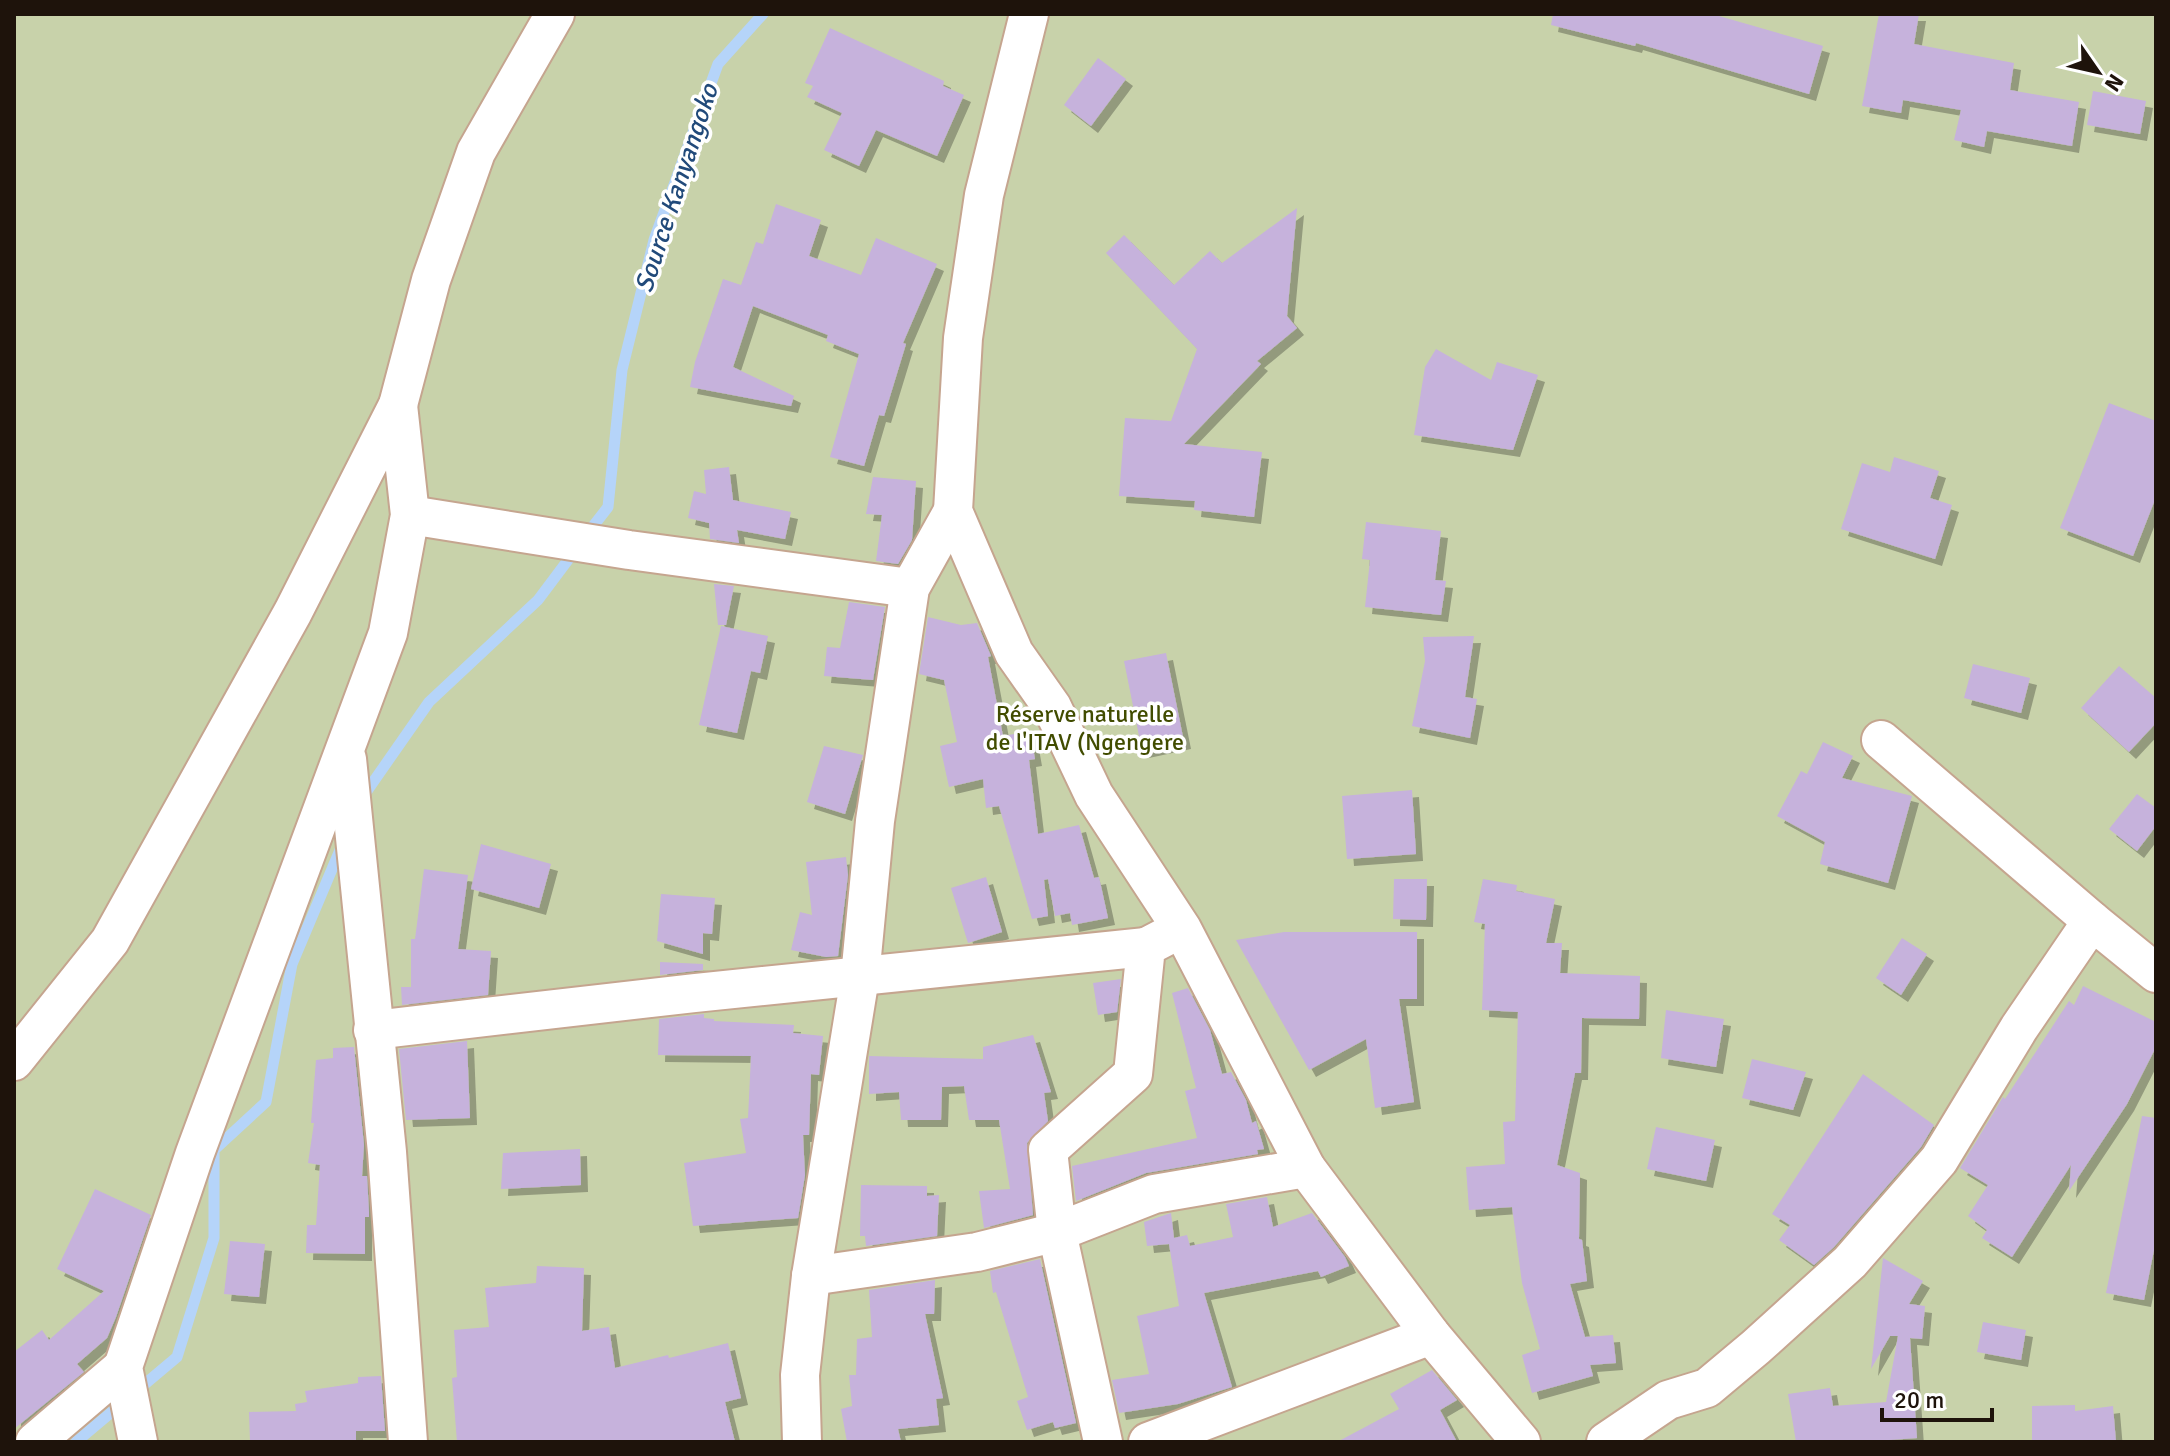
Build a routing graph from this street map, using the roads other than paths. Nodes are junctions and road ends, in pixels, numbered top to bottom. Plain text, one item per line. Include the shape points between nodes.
1 (555, 14) edge
2 (1029, 14) edge
3 (398, 405) junction
4 (953, 511) junction
5 (410, 515) junction
6 (910, 588) junction
7 (1881, 740) dead end
8 (346, 752) junction
9 (2092, 921) junction
10 (1182, 929) junction
11 (1146, 947) junction
12 (2156, 973) edge
13 (860, 977) junction
14 (373, 1030) junction
15 (14, 1061) edge
16 (1306, 1168) junction
17 (1057, 1232) junction
18 (811, 1276) junction
19 (1431, 1335) junction
20 (123, 1367) junction
21 (35, 1442) edge
22 (138, 1442) edge
23 (408, 1442) edge
24 (802, 1442) edge
25 (1103, 1442) edge
26 (1148, 1442) edge
27 (1521, 1442) edge
28 (1606, 1442) edge

1 - 3 street via 476,152 431,280
2 - 4 street via 984,195 963,338
3 - 5 street
3 - 15 street via 293,612 110,941
4 - 6 street
4 - 10 street via 1014,653 1052,707 1094,795
5 - 6 street
5 - 8 street via 388,633
6 - 13 street via 875,821
7 - 9 street
8 - 14 street
8 - 20 street via 195,1153
9 - 12 street
9 - 28 street via 1939,1160 1850,1262 1707,1388 1668,1400
10 - 11 street
10 - 16 street
11 - 13 street
11 - 17 street via 1133,1074 1048,1150
13 - 14 street
13 - 18 street
14 - 23 street
16 - 17 street via 1154,1194
16 - 19 street
17 - 18 street via 977,1252
17 - 25 street
18 - 24 street via 800,1375
19 - 26 street
19 - 27 street
20 - 21 street
20 - 22 street

